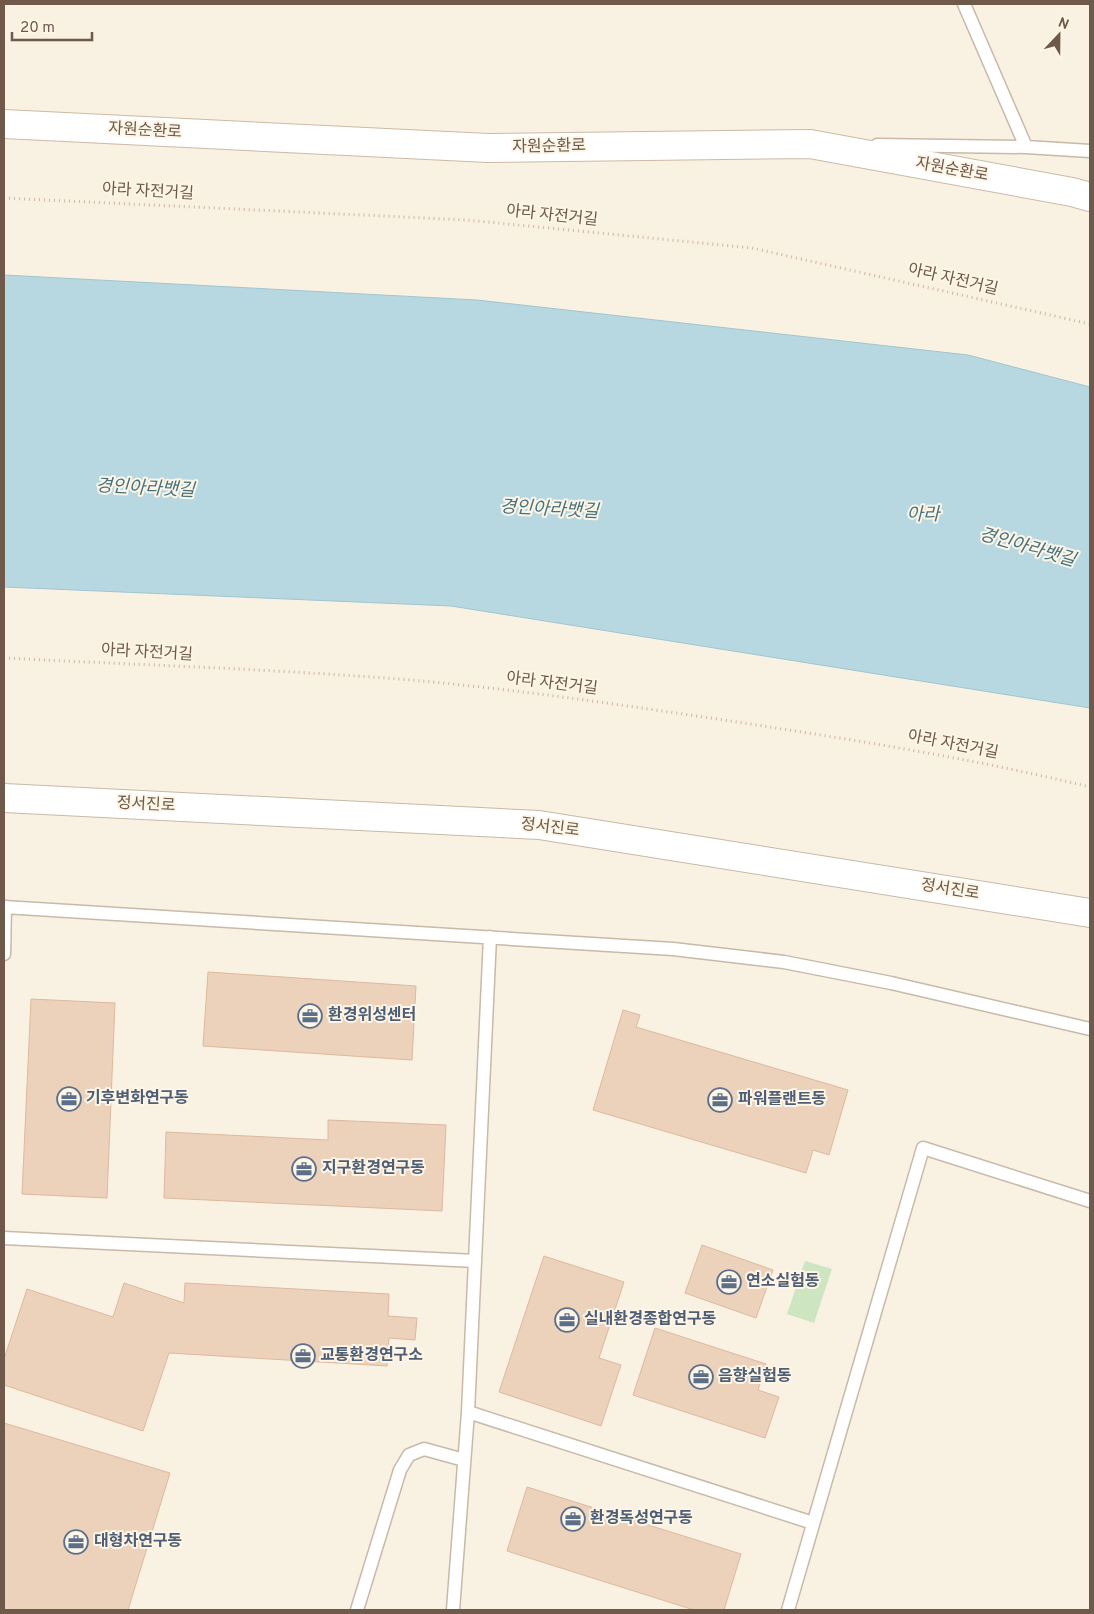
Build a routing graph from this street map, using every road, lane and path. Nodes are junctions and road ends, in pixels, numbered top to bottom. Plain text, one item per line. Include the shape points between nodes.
1 (964, 4) edge
2 (4, 124) edge
3 (810, 144) junction
4 (1026, 147) junction
5 (1090, 151) edge
6 (1090, 197) edge
7 (4, 198) edge
8 (1090, 324) edge
9 (4, 658) edge
10 (1090, 787) edge
11 (4, 798) edge
12 (4, 908) edge
13 (1090, 913) edge
14 (490, 937) junction
15 (4, 954) edge
16 (1090, 1028) edge
17 (1090, 1201) edge
18 (4, 1238) edge
19 (476, 1261) junction
20 (468, 1412) junction
21 (464, 1460) junction
22 (813, 1523) junction
23 (357, 1610) edge
24 (453, 1610) edge
25 (788, 1610) edge

1 - 4 lane
2 - 3 main road, 자원순환로 via 488,148
3 - 4 lane
3 - 6 main road, 자원순환로
4 - 5 lane
7 - 8 path, 아라 자전거길 via 467,220 752,248
9 - 10 path, 아라 자전거길 via 393,679 574,698 855,740 1028,772
11 - 13 main road, 정서진로 via 539,825
12 - 14 lane
12 - 15 lane
14 - 16 lane via 673,950 784,962
14 - 19 lane
17 - 22 lane via 922,1148
18 - 19 lane
19 - 20 lane
20 - 21 lane
20 - 22 lane
21 - 23 lane via 424,1448 409,1455 400,1470
21 - 24 lane
22 - 25 lane

